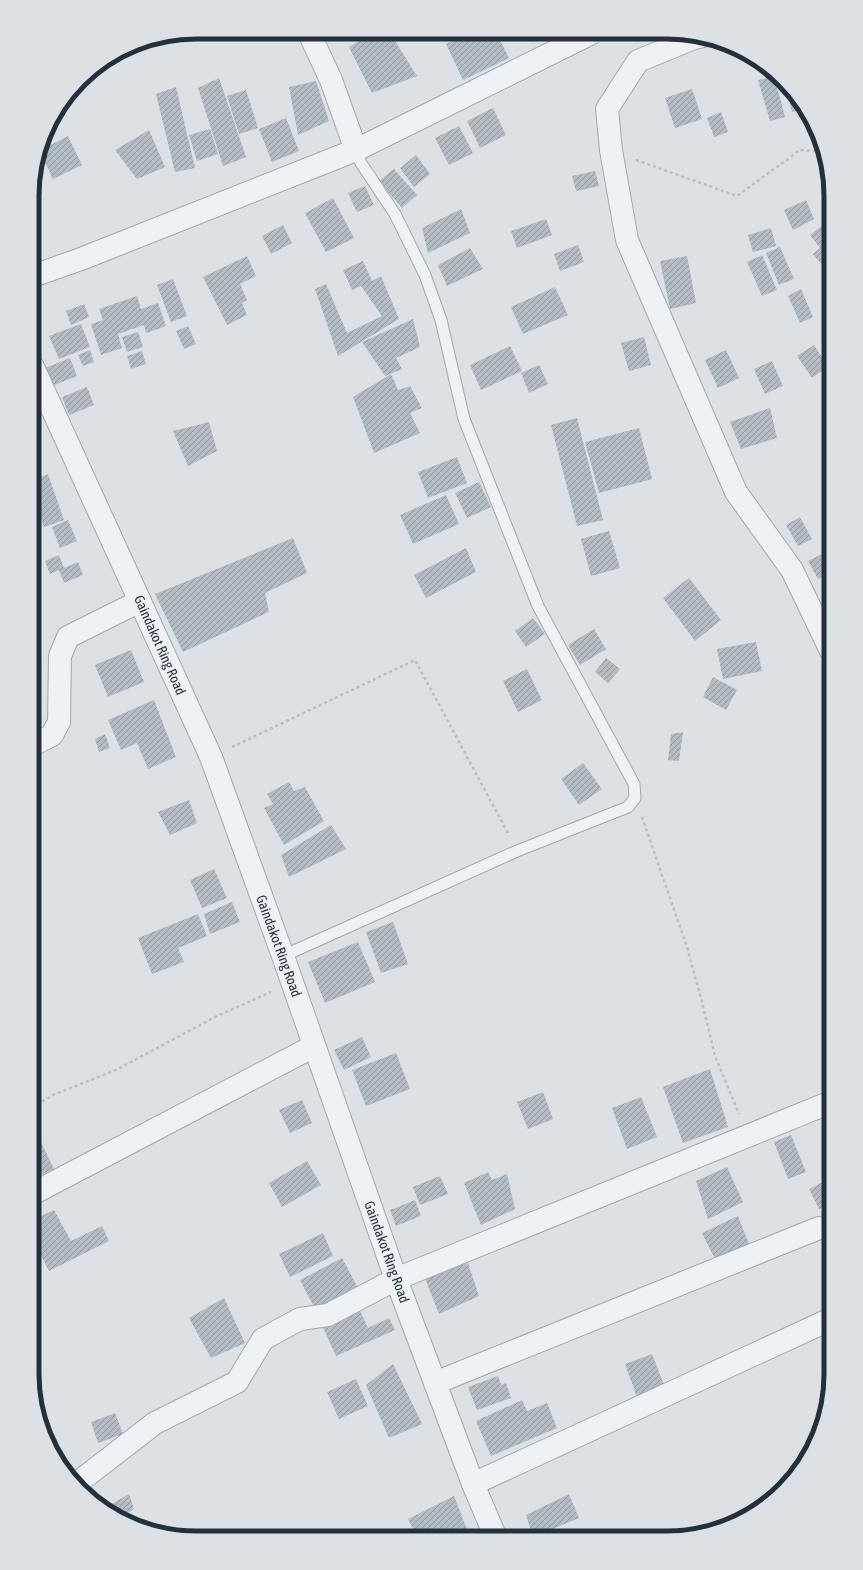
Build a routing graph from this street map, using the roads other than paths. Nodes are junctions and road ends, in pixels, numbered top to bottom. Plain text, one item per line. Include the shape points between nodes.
1 (312, 39) edge
2 (577, 39) edge
3 (688, 40) edge
4 (356, 150) junction
5 (39, 274) edge
6 (39, 380) edge
7 (140, 601) junction
8 (824, 636) edge
9 (39, 742) edge
10 (283, 956) junction
11 (314, 1046) junction
12 (824, 1105) edge
13 (39, 1190) edge
14 (819, 1228) dead end
15 (396, 1279) junction
16 (824, 1322) edge
17 (435, 1384) junction
18 (81, 1481) edge
19 (473, 1484) junction
20 (493, 1531) edge

1 - 4 street via 331,80
2 - 4 street
3 - 8 street via 638,61 607,109 611,150 627,240 736,492 792,570
4 - 5 street
4 - 10 lane via 361,163 395,214 425,275 441,320 464,419 538,606 634,784 635,798 628,807 517,851
6 - 7 street, Gaindakot Ring Road
7 - 9 street via 68,637 60,656 59,722 52,735
7 - 10 street, Gaindakot Ring Road via 211,757
10 - 11 street, Gaindakot Ring Road
11 - 13 street
11 - 15 street, Gaindakot Ring Road
12 - 15 street
14 - 17 street
15 - 17 street, Gaindakot Ring Road
15 - 18 street via 328,1315 300,1319 263,1339 237,1382 155,1423
16 - 19 street
17 - 19 street, Gaindakot Ring Road
19 - 20 street, Gaindakot Ring Road

